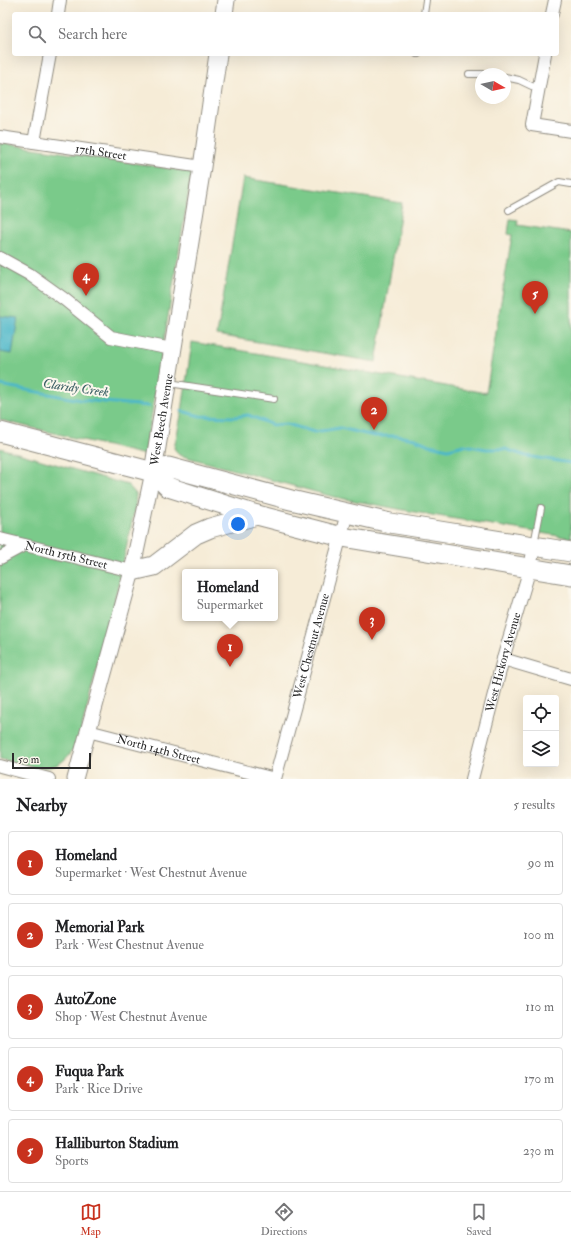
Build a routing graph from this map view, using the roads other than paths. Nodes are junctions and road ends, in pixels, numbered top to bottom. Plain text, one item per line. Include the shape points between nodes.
1 (60, 0) edge
2 (226, 0) edge
3 (426, 0) edge
4 (555, 0) edge
5 (58, 12) edge
6 (224, 12) edge
7 (424, 12) edge
8 (552, 12) edge
9 (50, 56) edge
10 (218, 56) edge
11 (545, 56) edge
12 (469, 74) dead end
13 (475, 74) edge
14 (511, 78) edge
15 (538, 89) junction
16 (571, 131) edge
17 (0, 137) edge
18 (34, 142) junction
19 (202, 167) junction
20 (571, 184) edge
21 (508, 210) dead end
22 (0, 258) edge
23 (172, 349) junction
24 (167, 382) junction
25 (274, 399) dead end
26 (0, 432) edge
27 (160, 470) junction
28 (541, 508) dead end
29 (347, 513) junction
30 (257, 515) junction
31 (342, 537) junction
32 (0, 539) edge
33 (24, 545) junction
34 (534, 546) junction
35 (571, 552) edge
36 (0, 558) edge
37 (530, 568) junction
38 (132, 571) junction
39 (571, 575) edge
40 (503, 659) junction
41 (571, 678) edge
42 (88, 731) junction
43 (0, 766) edge
44 (49, 779) edge
45 (75, 779) edge
46 (275, 779) edge
47 (472, 779) edge

1 - 5 street
2 - 6 main road
3 - 7 lane
4 - 8 street
9 - 18 street
10 - 19 main road, West Beech Avenue
11 - 15 street
12 - 13 lane
14 - 15 lane
15 - 16 street via 532,125
17 - 18 street, 17th Street
18 - 19 street, 17th Street
19 - 23 main road, West Beech Avenue
20 - 21 lane via 559,182
22 - 23 street via 58,294 111,337
23 - 24 main road, West Beech Avenue
24 - 25 lane
24 - 27 main road, West Beech Avenue
26 - 27 main road
27 - 29 main road
27 - 30 main road via 168,487
27 - 38 street, West Beech Avenue
28 - 34 lane
29 - 31 street, West Chestnut Avenue
29 - 34 main road via 405,526
30 - 31 main road
30 - 38 main road via 196,534 154,566
31 - 37 main road
31 - 46 street, West Chestnut Avenue
32 - 33 street, North 15th Street
33 - 36 street
33 - 38 street, North 15th Street
34 - 35 main road
34 - 37 street, West Hickory Avenue
37 - 39 main road
37 - 40 street, West Hickory Avenue
38 - 42 street, West Beech Avenue
40 - 41 street
40 - 47 street, West Hickory Avenue
42 - 45 street, West Beech Avenue
42 - 46 street, North 14th Street
43 - 44 street

